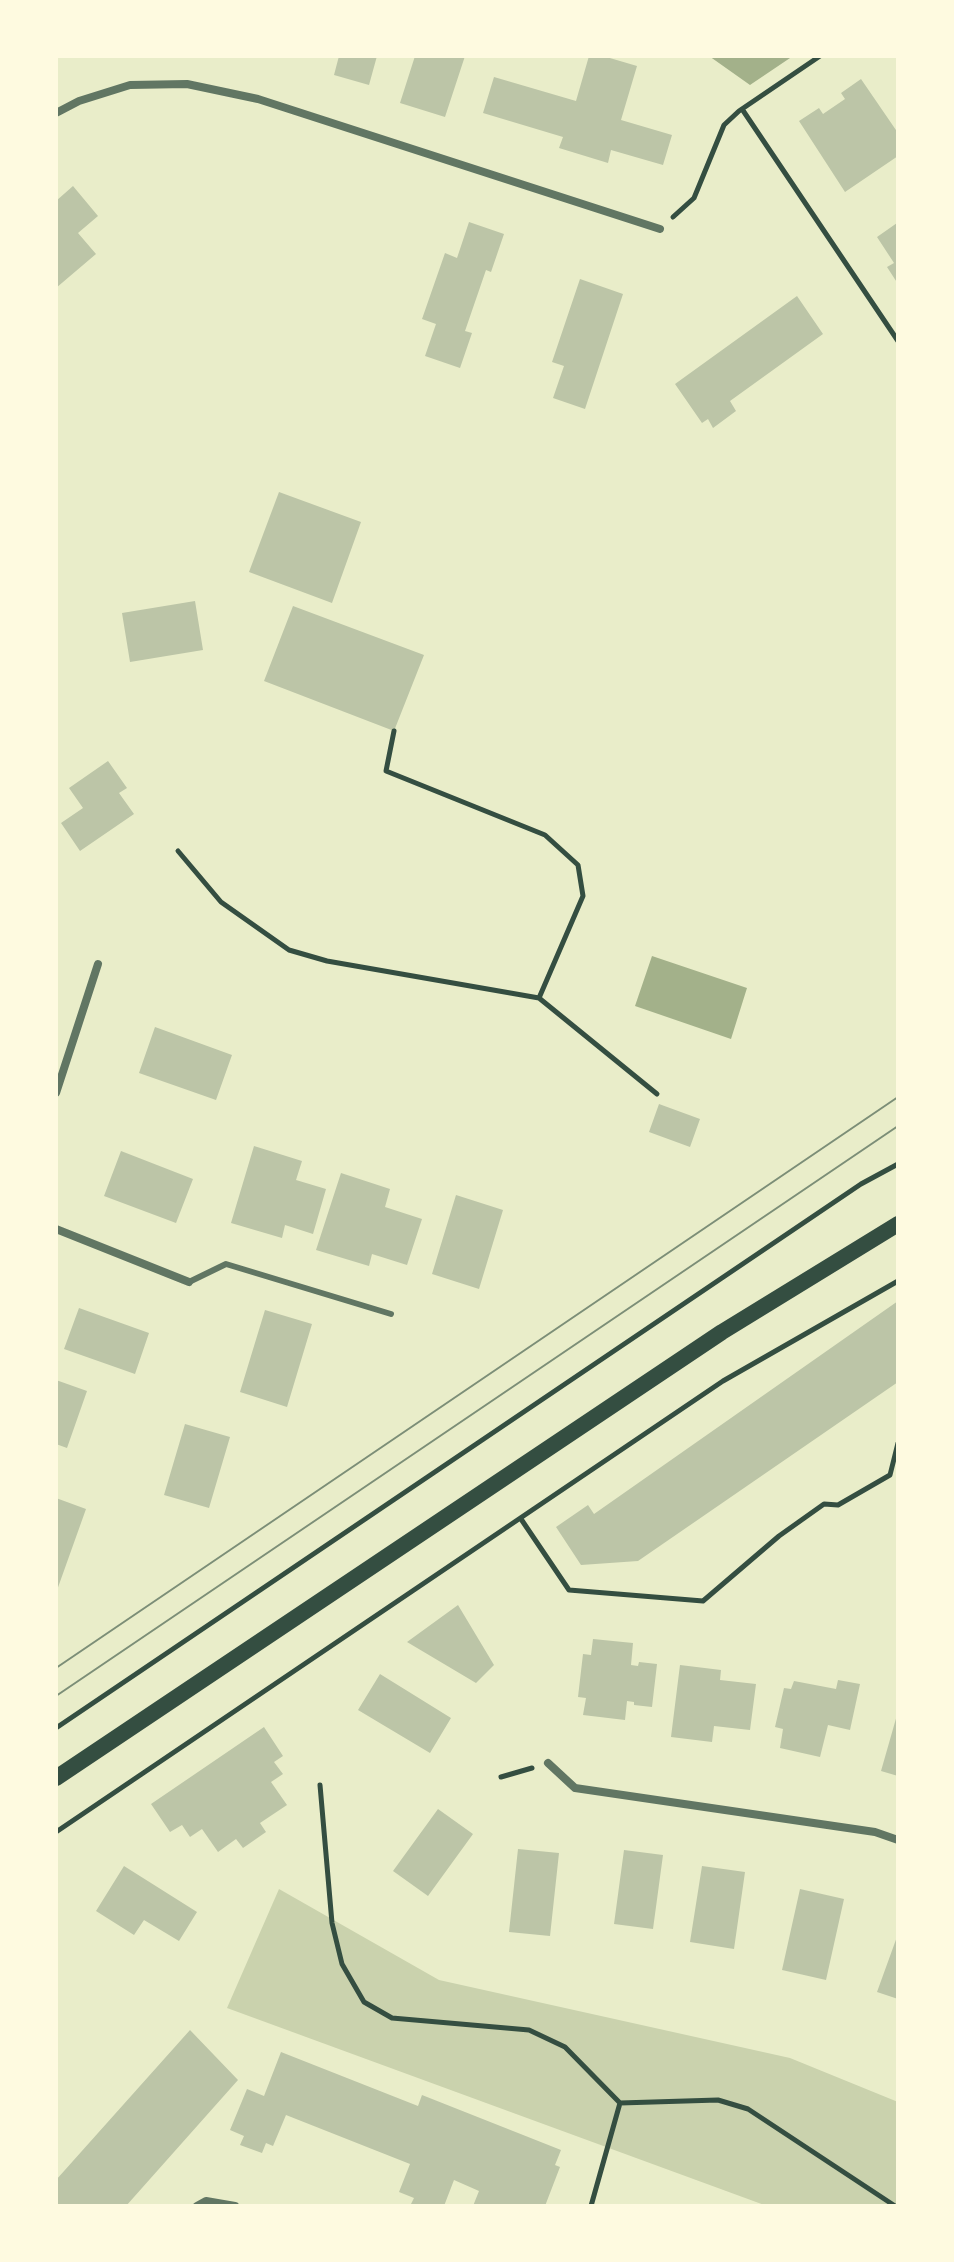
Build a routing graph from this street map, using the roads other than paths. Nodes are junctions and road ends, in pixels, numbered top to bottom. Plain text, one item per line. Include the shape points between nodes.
1 (56, 113) edge
2 (660, 229) road end
3 (98, 964) dead end
4 (56, 1093) edge
5 (898, 1224) edge
6 (56, 1229) edge
7 (189, 1282) joint
8 (391, 1314) dead end
9 (548, 1763) road end
10 (56, 1778) edge
11 (898, 1840) edge
12 (197, 2206) edge
13 (235, 2206) edge

1 - 2 street via 130,85 187,84 258,99
3 - 4 street
5 - 10 main road via 722,1332
6 - 7 street
7 - 8 lane via 226,1264
9 - 11 street via 575,1788 875,1832
12 - 13 street via 206,2201

